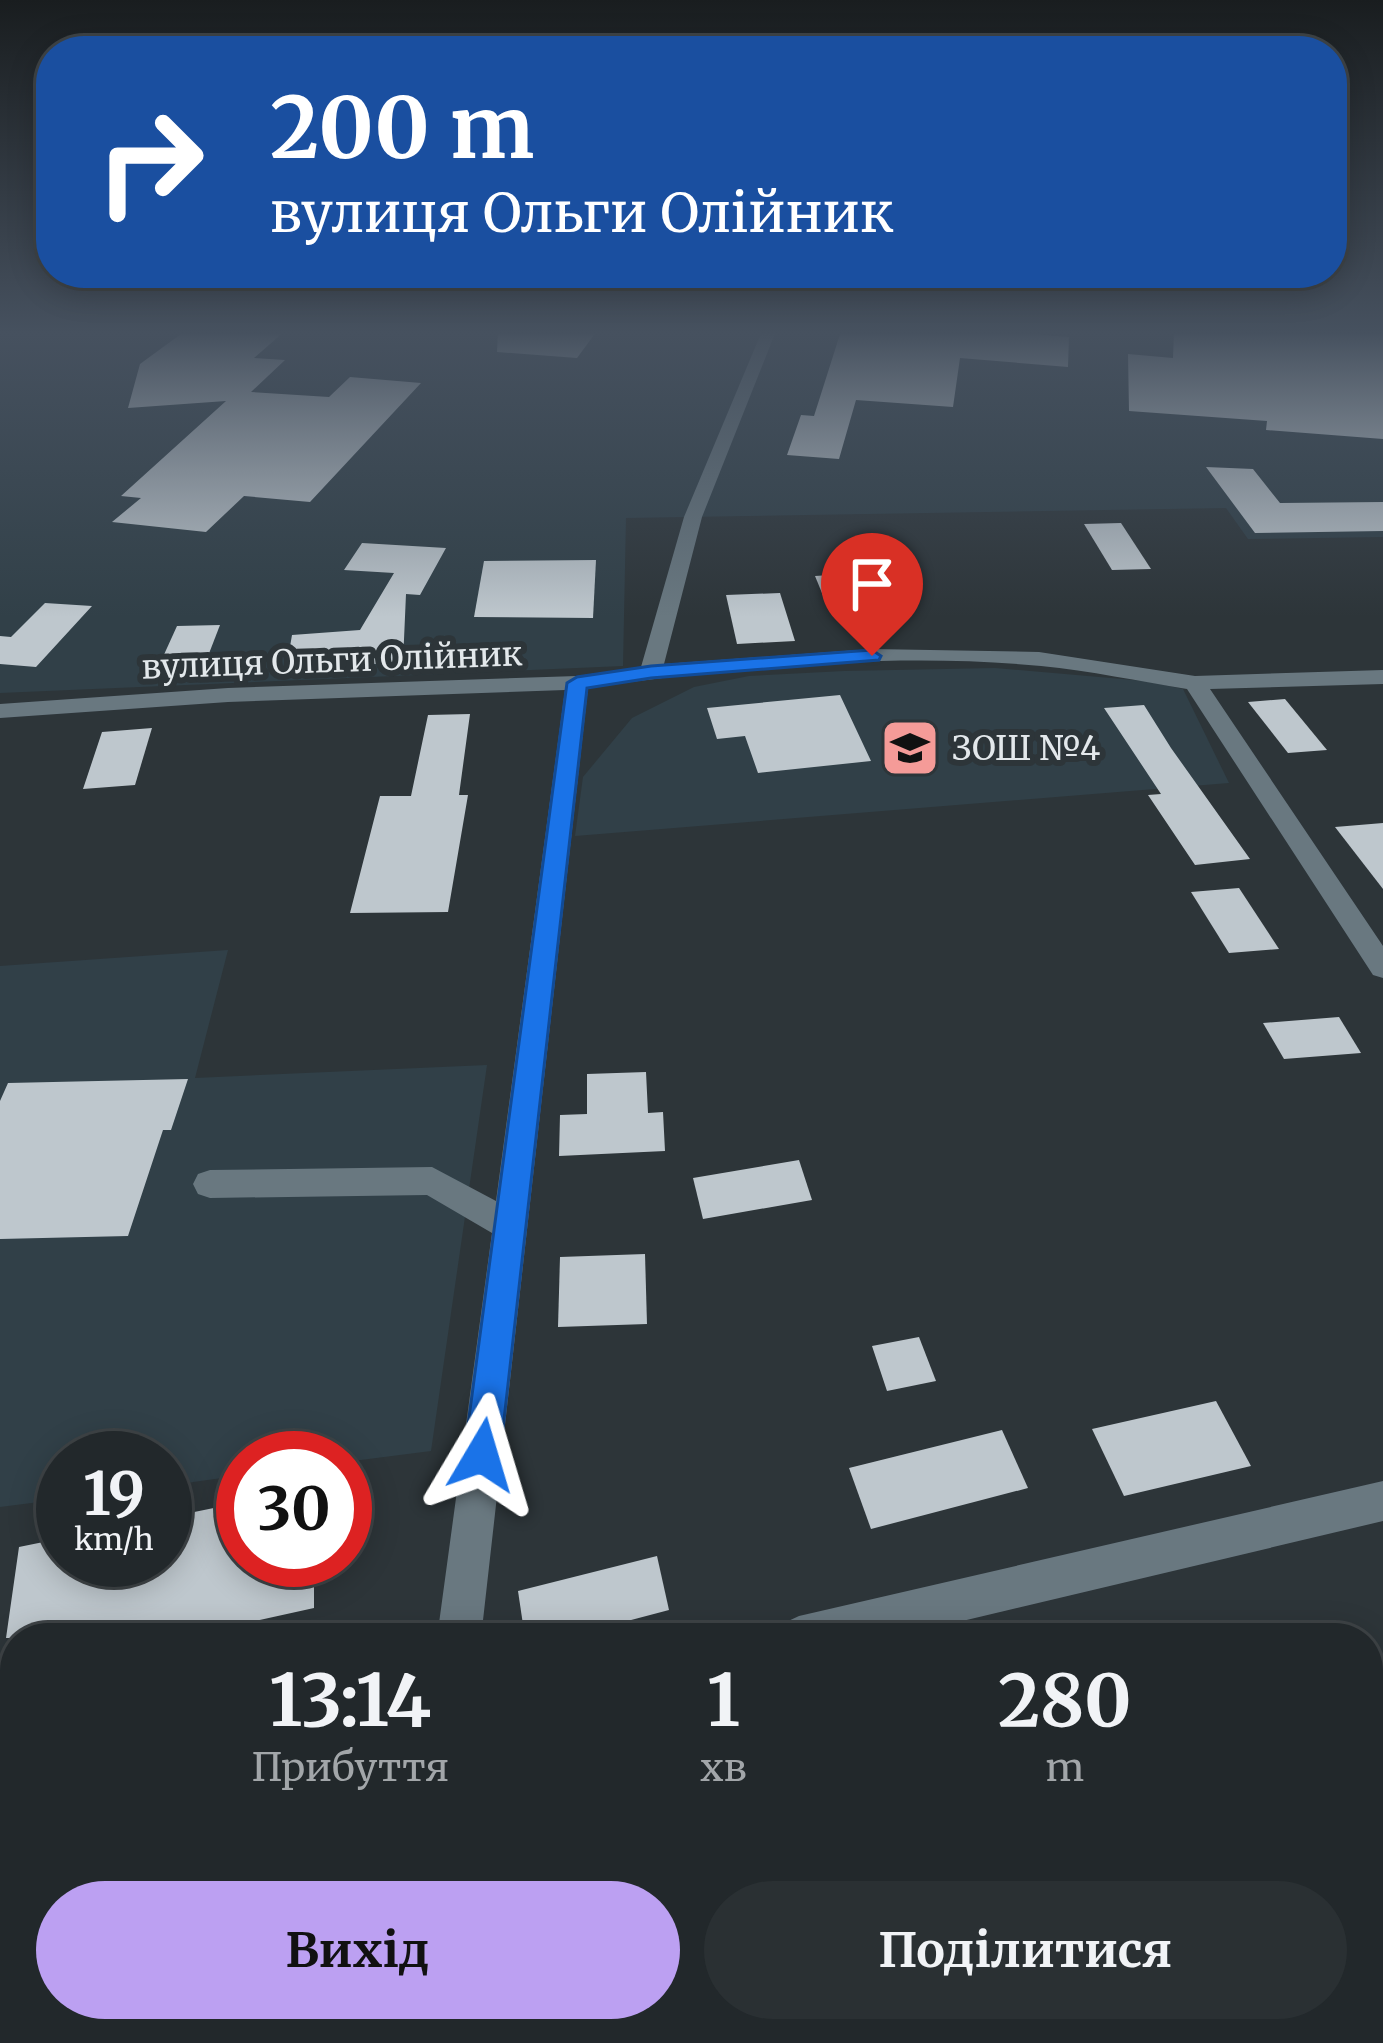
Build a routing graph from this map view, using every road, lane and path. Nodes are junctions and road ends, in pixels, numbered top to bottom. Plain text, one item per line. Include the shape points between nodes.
1 (730, 426) edge
2 (651, 672) junction
3 (1383, 677) edge
4 (577, 683) junction
5 (1195, 683) junction
6 (0, 711) edge
7 (1383, 968) edge
8 (210, 1184) dead end
9 (510, 1226) junction
10 (1383, 1501) edge
11 (462, 1623) edge
12 (863, 1623) edge

1 - 2 street via 693,517
2 - 4 street, вулиця Ольги Олійник
2 - 5 street, вулиця Ольги Олійник via 872,656 1040,659
3 - 5 street, вулиця Ольги Олійник
4 - 6 street, вулиця Ольги Олійник
4 - 9 street
5 - 7 street
8 - 9 street via 432,1181
9 - 11 street
10 - 12 street

